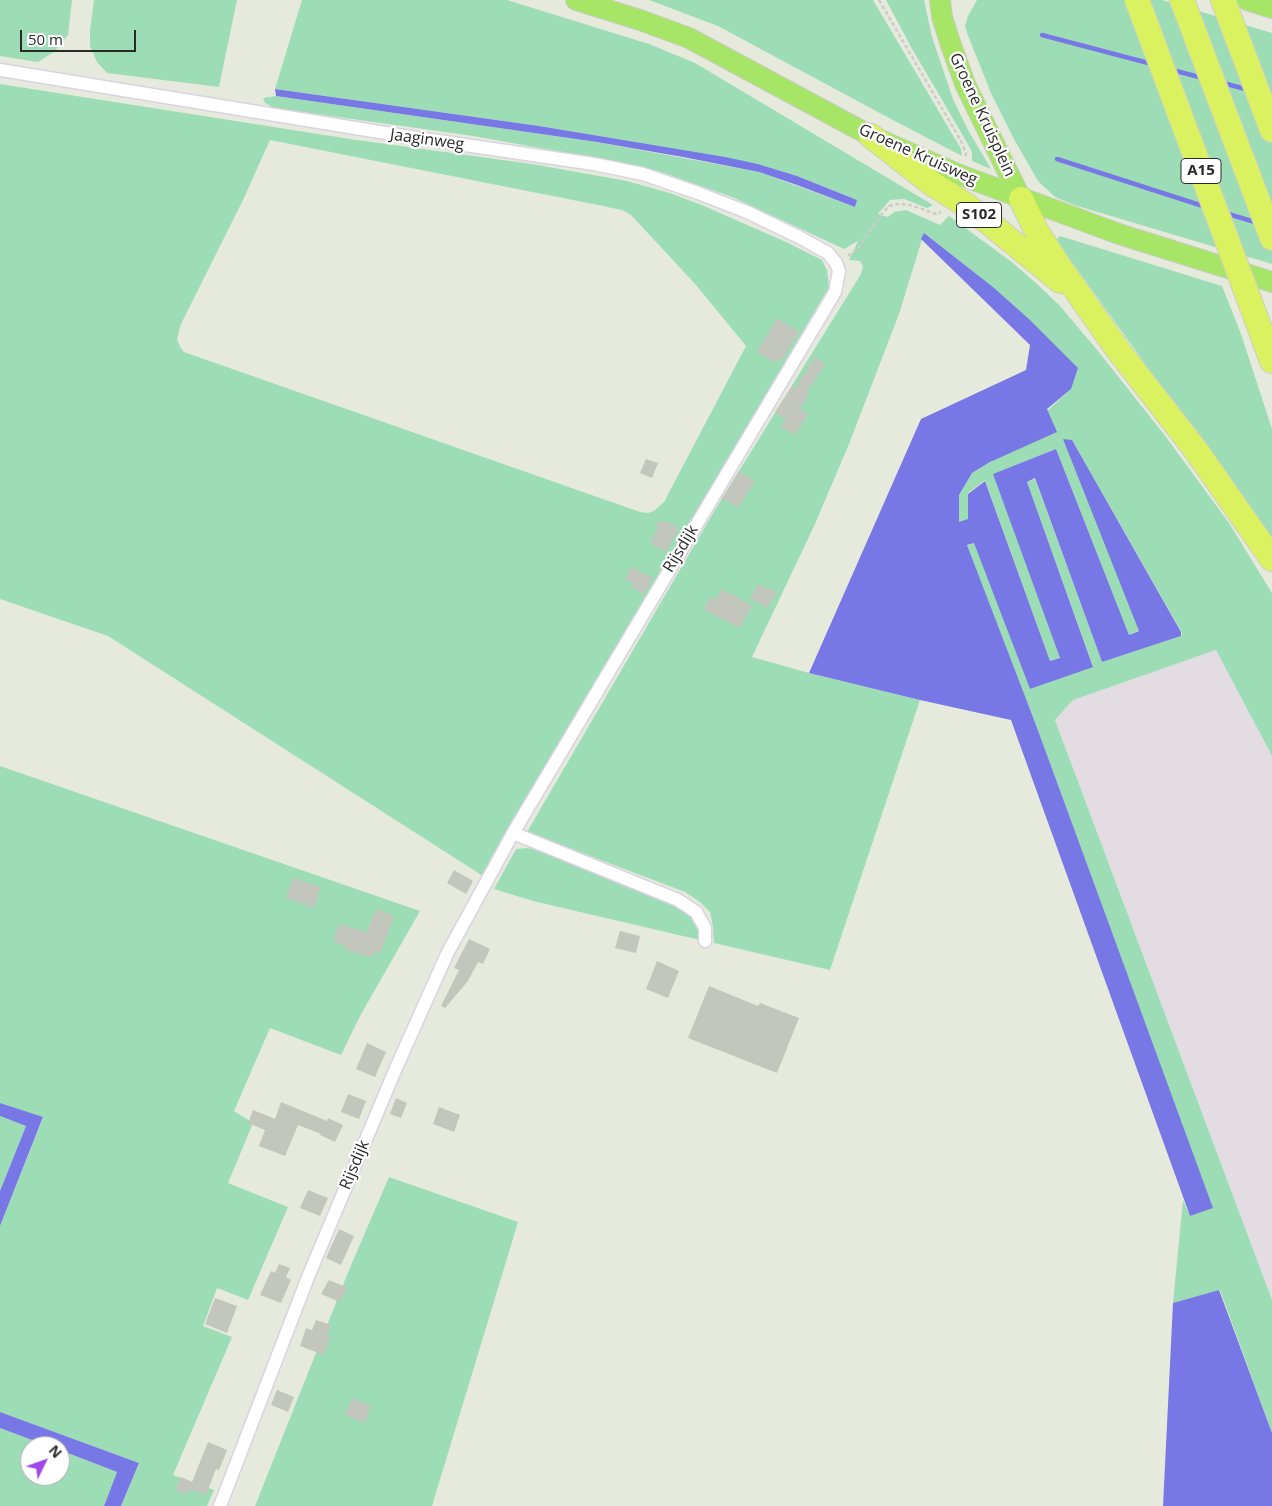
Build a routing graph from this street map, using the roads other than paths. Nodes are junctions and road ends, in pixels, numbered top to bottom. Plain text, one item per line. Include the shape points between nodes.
1 (576, 0) edge
2 (953, 0) edge
3 (1137, 0) edge
4 (1182, 0) edge
5 (1223, 0) edge
6 (1247, 0) edge
7 (1272, 8) edge
8 (941, 9) edge
9 (0, 70) edge
10 (1272, 130) edge
11 (871, 136) junction
12 (1021, 199) junction
13 (1272, 238) edge
14 (836, 263) joint
15 (1272, 282) edge
16 (1082, 298) junction
17 (1268, 351) edge
18 (1272, 559) edge
19 (513, 833) junction
20 (705, 942) dead end
21 (220, 1506) edge

1 - 11 main road, Groene Kruisweg / S102 via 689,38
2 - 8 main road, S102
3 - 17 highway, A15, bridge
4 - 13 highway, A15
5 - 10 highway
6 - 7 main road
8 - 12 main road, Groene Kruisplein / S102 via 965,84
9 - 14 street, Jaaginweg via 643,174 747,212 828,253
11 - 12 main road, Groene Kruisweg / S102
11 - 16 highway, S102 via 931,183 966,205
12 - 15 main road, Groene Kruisweg / S102
12 - 16 highway via 1037,232
14 - 19 street, Rijsdijk via 839,271 835,292
16 - 18 highway via 1118,350 1195,448
19 - 20 street via 678,900 696,912 705,928
19 - 21 street, Rijsdijk via 447,954 396,1068 308,1277

